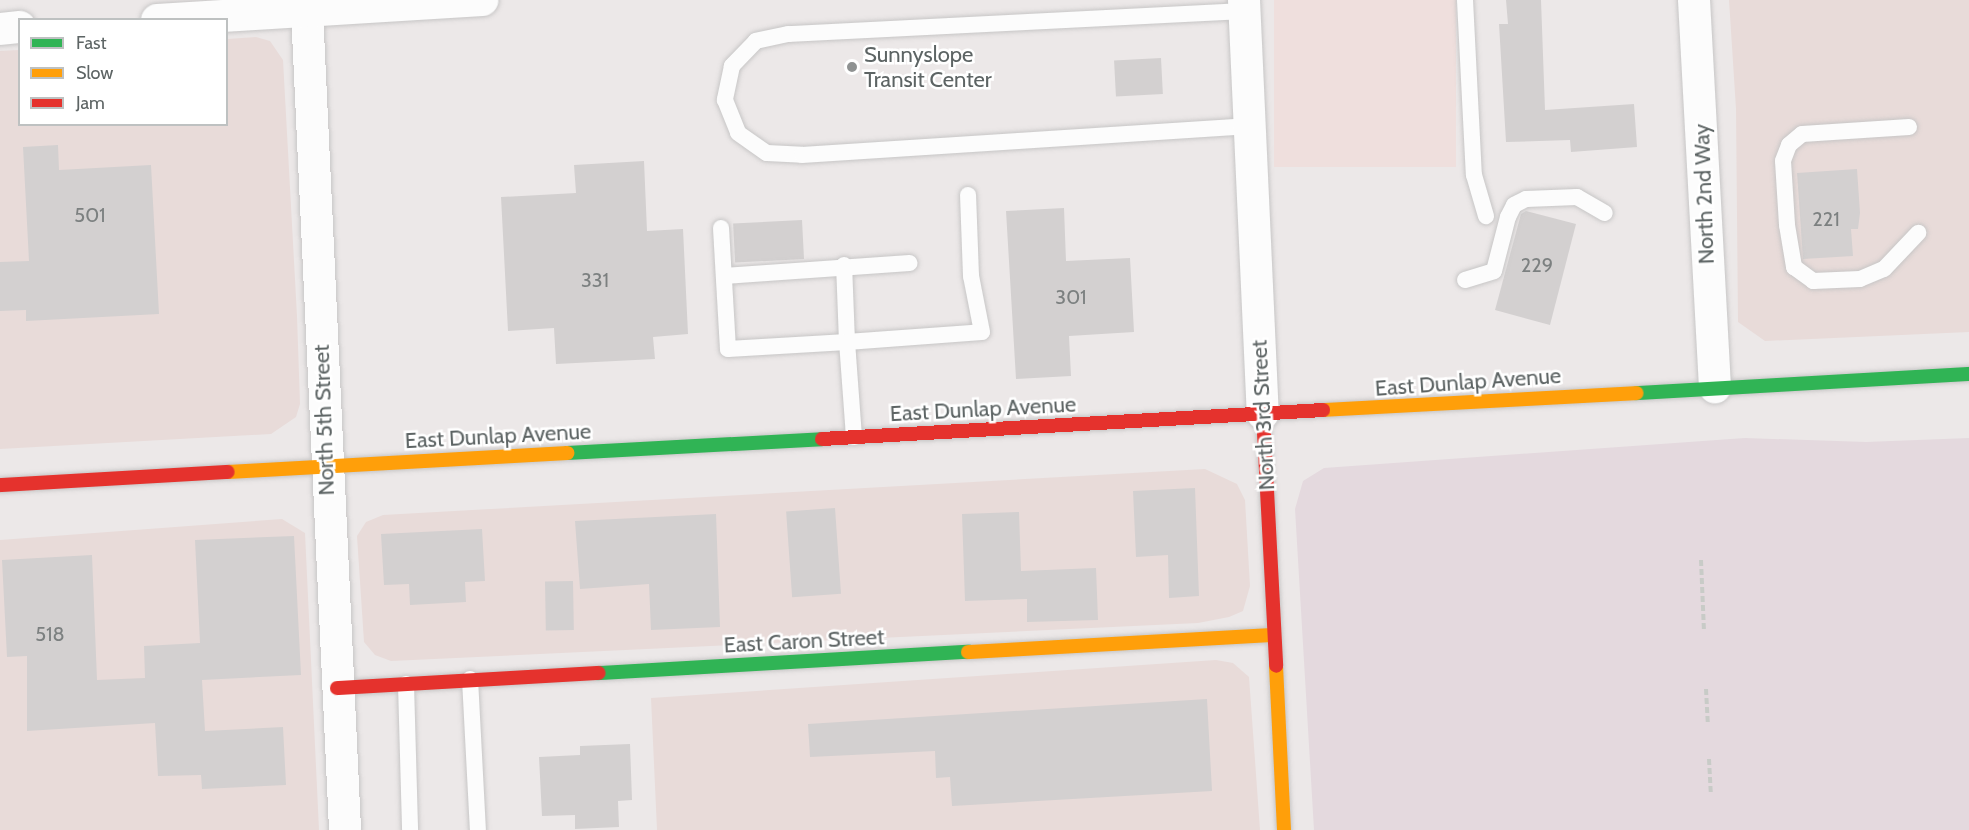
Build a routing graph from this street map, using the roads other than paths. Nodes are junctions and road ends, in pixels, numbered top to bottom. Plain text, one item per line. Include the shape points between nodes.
1 (482, 0) edge
2 (1465, 0) edge
3 (1694, 0) edge
4 (1244, 5) edge
5 (307, 11) junction
6 (190, 18) edge
7 (18, 27) edge
8 (0, 28) edge
9 (1250, 126) junction
10 (1909, 127) dead end
11 (969, 195) dead end
12 (1605, 213) dead end
13 (1486, 216) dead end
14 (721, 228) dead end
15 (1918, 233) dead end
16 (910, 263) dead end
17 (844, 265) junction
18 (724, 276) junction
19 (1466, 280) dead end
20 (847, 342) junction
21 (1969, 374) edge
22 (1714, 387) junction
23 (1263, 414) junction
24 (854, 437) junction
25 (325, 466) junction
26 (0, 485) edge
27 (1274, 635) junction
28 (470, 679) junction
29 (406, 684) junction
30 (337, 688) junction
31 (345, 830) edge
32 (410, 830) edge
33 (478, 830) edge
34 (1284, 830) edge

1 - 5 street
2 - 13 lane via 1474,175
3 - 22 street, North 2nd Way
4 - 9 street, North 3rd Street
4 - 9 lane via 788,34 756,41 732,66 725,100 738,133 767,153 801,155
5 - 6 street
5 - 25 street, North 5th Street
7 - 8 street
9 - 23 street, North 3rd Street
10 - 15 lane via 1802,134 1790,145 1784,162 1787,225 1794,267 1813,281 1860,279 1884,269
11 - 20 lane via 971,276 982,332
12 - 19 lane via 1577,197 1526,199 1514,205 1508,217 1494,271
14 - 18 lane
16 - 17 lane
17 - 18 lane
17 - 20 lane
18 - 20 lane via 728,349
20 - 24 lane
21 - 22 main road, East Dunlap Avenue
22 - 23 main road, East Dunlap Avenue
23 - 24 main road, East Dunlap Avenue
23 - 27 main road, North 3rd Street
24 - 25 main road, East Dunlap Avenue
25 - 26 main road, East Dunlap Avenue
25 - 30 street, North 5th Street
27 - 28 main road, East Caron Street
27 - 34 main road, North 3rd Street
28 - 29 main road, East Caron Street
28 - 33 lane
29 - 30 main road, East Caron Street
29 - 32 lane
30 - 31 street, North 5th Street

